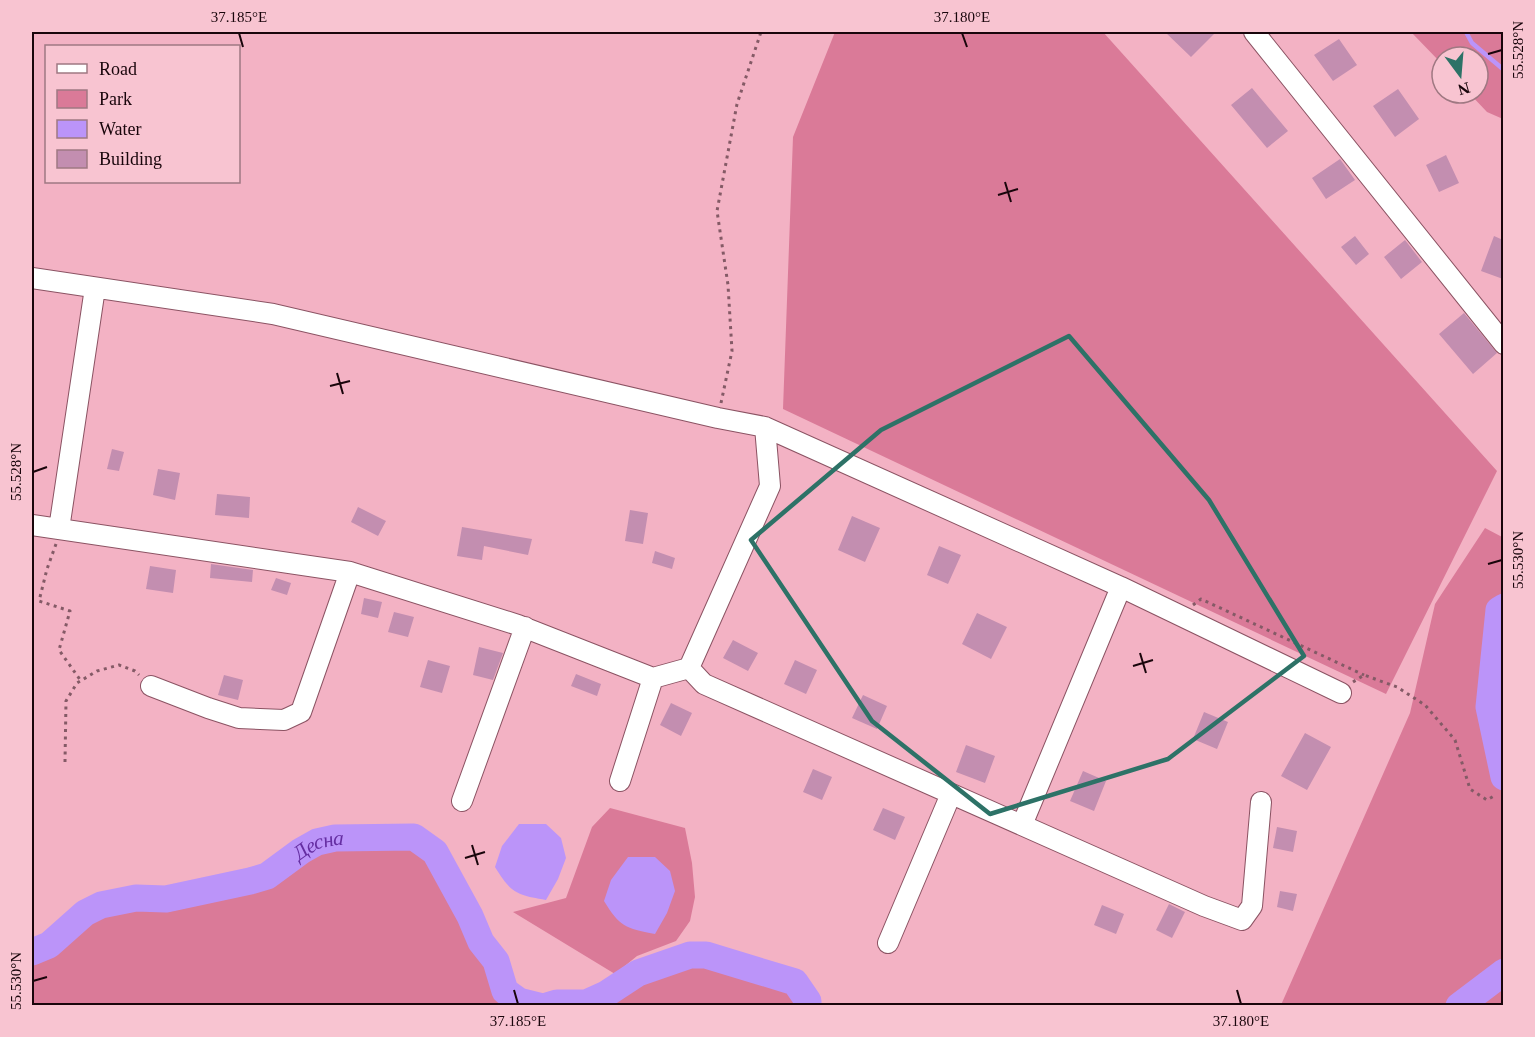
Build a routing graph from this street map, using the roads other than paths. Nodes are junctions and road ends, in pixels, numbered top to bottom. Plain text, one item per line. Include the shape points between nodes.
1 (1254, 32) edge
2 (32, 278) edge
3 (95, 288) junction
4 (1503, 344) edge
5 (765, 427) junction
6 (32, 525) edge
7 (59, 529) junction
8 (350, 572) junction
9 (1121, 587) junction
10 (525, 627) junction
11 (688, 668) junction
12 (653, 678) junction
13 (151, 686) road end
14 (1341, 693) road end
15 (620, 781) dead end
16 (951, 794) junction
17 (462, 801) dead end
18 (1261, 802) dead end
19 (1022, 825) junction
20 (888, 943) dead end

1 - 4 street
2 - 3 street
3 - 5 street via 273,314
3 - 7 street
5 - 9 street
5 - 11 street via 770,486
6 - 7 street
7 - 8 street
8 - 10 street
8 - 13 street via 301,712 284,720 239,718
9 - 14 street
9 - 19 street
10 - 12 street
10 - 17 street
11 - 12 street
11 - 16 street via 704,684
12 - 15 street
16 - 19 street
16 - 20 street
18 - 19 street via 1252,906 1242,920

